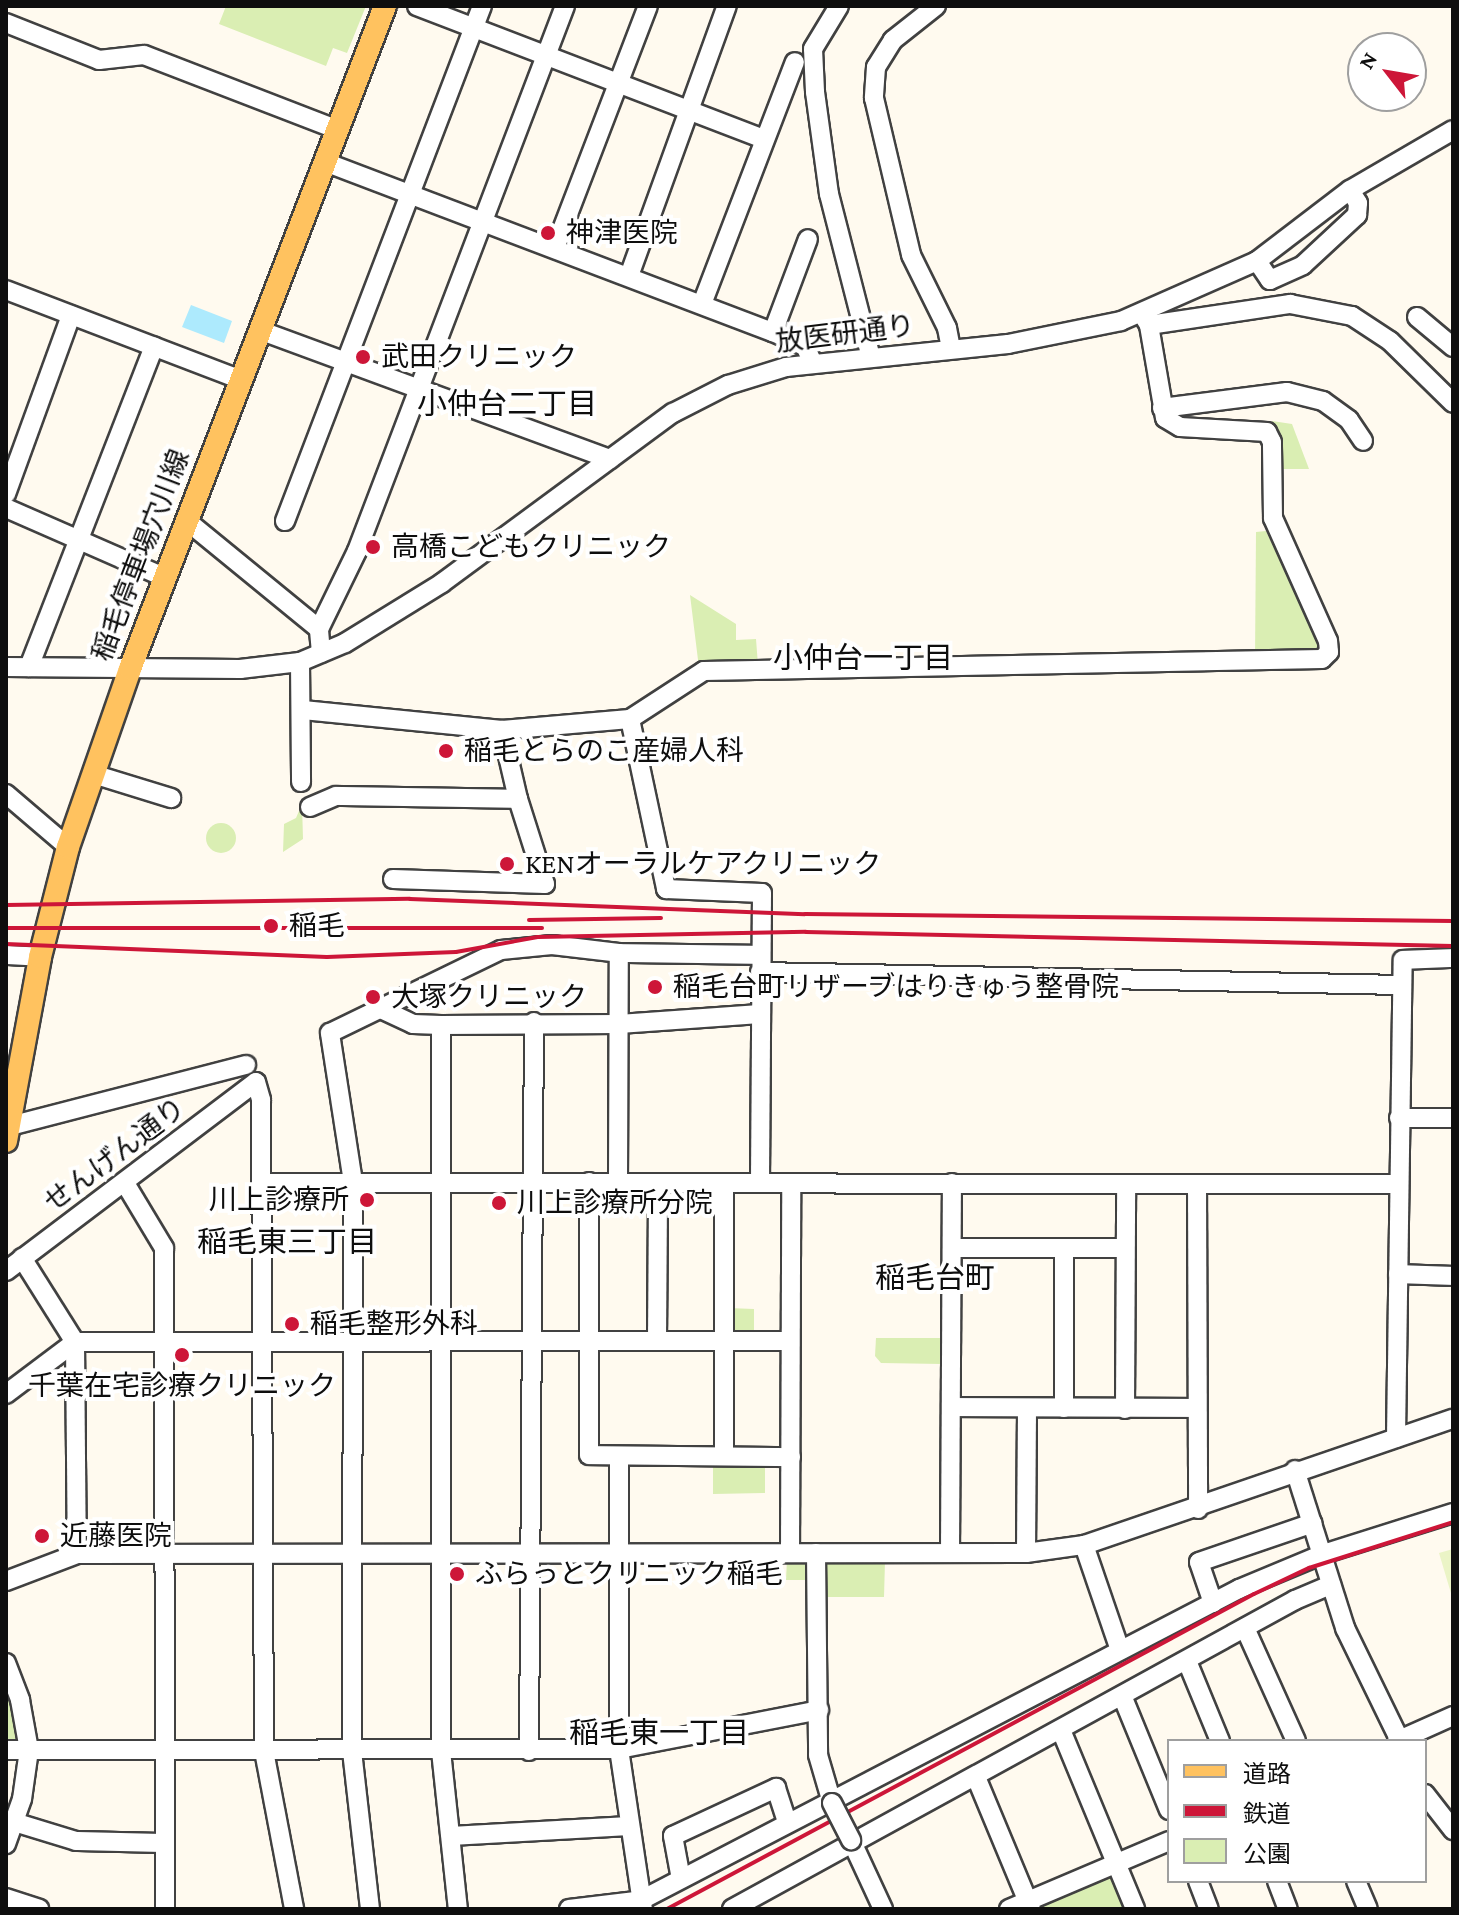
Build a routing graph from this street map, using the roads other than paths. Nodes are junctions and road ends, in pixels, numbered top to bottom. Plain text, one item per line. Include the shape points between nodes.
1 (385, 6) edge
2 (417, 6) edge
3 (482, 6) edge
4 (565, 6) edge
5 (648, 6) edge
6 (727, 6) edge
7 (839, 6) edge
8 (936, 6) edge
9 (6, 23) edge
10 (474, 28) junction
11 (546, 56) junction
12 (795, 62) dead end
13 (619, 83) junction
14 (691, 111) junction
15 (338, 130) junction
16 (1453, 130) edge
17 (763, 139) junction
18 (325, 162) junction
19 (1350, 190) junction
20 (410, 194) junction
21 (483, 221) junction
22 (808, 239) dead end
23 (555, 248) junction
24 (1257, 261) junction
25 (629, 276) junction
26 (6, 290) edge
27 (702, 304) junction
28 (71, 315) junction
29 (1417, 317) dead end
30 (1145, 318) junction
31 (259, 330) junction
32 (773, 332) junction
33 (154, 346) junction
34 (1453, 347) edge
35 (951, 349) junction
36 (871, 358) junction
37 (345, 363) junction
38 (813, 363) junction
39 (239, 379) junction
40 (419, 390) junction
41 (1453, 403) edge
42 (1162, 408) junction
43 (1363, 441) dead end
44 (610, 459) junction
45 (6, 494) edge
46 (6, 508) edge
47 (187, 521) junction
48 (285, 521) dead end
49 (77, 539) junction
50 (166, 578) junction
51 (319, 629) junction
52 (321, 653) junction
53 (300, 662) junction
54 (6, 667) edge
55 (29, 667) junction
56 (130, 669) junction
57 (303, 710) junction
58 (630, 719) junction
59 (502, 730) junction
60 (93, 774) junction
61 (301, 782) dead end
62 (6, 794) edge
63 (171, 798) dead end
64 (518, 799) junction
65 (310, 807) dead end
66 (68, 847) junction
67 (393, 879) dead end
68 (619, 953) junction
69 (6, 955) edge
70 (40, 957) junction
71 (1453, 958) edge
72 (760, 963) junction
73 (1402, 985) junction
74 (379, 1008) junction
75 (760, 1014) junction
76 (534, 1022) junction
77 (619, 1024) junction
78 (441, 1025) junction
79 (246, 1065) dead end
80 (1399, 1118) junction
81 (1453, 1118) edge
82 (8, 1132) edge
83 (353, 1182) junction
84 (589, 1182) junction
85 (125, 1183) junction
86 (261, 1183) junction
87 (441, 1183) junction
88 (529, 1183) junction
89 (618, 1183) junction
90 (658, 1183) junction
91 (724, 1183) junction
92 (760, 1183) junction
93 (791, 1183) junction
94 (952, 1183) junction
95 (1126, 1184) junction
96 (1197, 1184) junction
97 (1398, 1184) junction
98 (952, 1248) junction
99 (1064, 1248) junction
100 (1125, 1248) junction
101 (22, 1258) junction
102 (6, 1271) edge
103 (1398, 1274) junction
104 (1453, 1276) edge
105 (440, 1340) junction
106 (164, 1341) junction
107 (352, 1341) junction
108 (589, 1341) junction
109 (657, 1341) junction
110 (723, 1341) junction
111 (790, 1341) junction
112 (75, 1342) junction
113 (262, 1342) junction
114 (529, 1342) junction
115 (6, 1394) edge
116 (951, 1407) junction
117 (1027, 1408) junction
118 (1064, 1408) junction
119 (1197, 1408) junction
120 (1125, 1409) junction
121 (1453, 1419) edge
122 (1396, 1438) junction
123 (724, 1455) junction
124 (619, 1456) junction
125 (791, 1457) junction
126 (1295, 1470) junction
127 (1198, 1509) junction
128 (1453, 1513) edge
129 (1313, 1523) junction
130 (1084, 1545) junction
131 (262, 1553) junction
132 (790, 1553) junction
133 (816, 1553) junction
134 (950, 1553) junction
135 (1026, 1553) junction
136 (77, 1554) junction
137 (165, 1554) junction
138 (352, 1554) junction
139 (441, 1554) junction
140 (529, 1554) junction
141 (1323, 1554) junction
142 (619, 1555) junction
143 (6, 1581) edge
144 (1331, 1585) junction
145 (1213, 1603) junction
146 (1245, 1628) junction
147 (1120, 1650) junction
148 (1187, 1661) junction
149 (7, 1668) edge
150 (1123, 1698) junction
151 (819, 1710) junction
152 (1453, 1716) edge
153 (1061, 1730) junction
154 (1219, 1739) edge
155 (1295, 1739) edge
156 (1398, 1739) edge
157 (1403, 1739) edge
158 (619, 1749) junction
159 (6, 1750) edge
160 (29, 1750) junction
161 (164, 1751) junction
162 (264, 1751) junction
163 (441, 1751) junction
164 (529, 1751) junction
165 (352, 1752) junction
166 (976, 1777) junction
167 (1427, 1796) edge
168 (830, 1801) junction
169 (1167, 1805) edge
170 (14, 1822) junction
171 (787, 1822) junction
172 (1450, 1822) edge
173 (629, 1826) junction
174 (451, 1836) junction
175 (852, 1842) junction
176 (1167, 1842) edge
177 (164, 1843) junction
178 (6, 1844) edge
179 (1116, 1862) junction
180 (681, 1879) junction
181 (1199, 1883) edge
182 (1278, 1883) edge
183 (1357, 1883) edge
184 (6, 1898) edge
185 (1030, 1905) edge
186 (637, 1906) edge
187 (39, 1909) edge
188 (165, 1909) edge
189 (294, 1909) edge
190 (370, 1909) edge
191 (458, 1909) edge
192 (569, 1909) edge
193 (732, 1909) edge
194 (883, 1909) edge
195 (1009, 1909) edge
196 (1135, 1909) edge
197 (1209, 1909) edge
198 (1288, 1909) edge
199 (1368, 1909) edge

1 - 15 main road, 稲毛停車場穴川線
2 - 10 street
3 - 10 street
4 - 11 street
5 - 13 street
6 - 14 street
7 - 36 street via 813,49 815,92 829,194
8 - 35 street via 893,40 876,67 874,98 911,255 947,328
9 - 15 street via 99,60 144,55
10 - 11 street
10 - 20 street
11 - 13 street
11 - 21 street
12 - 17 street
13 - 14 street
13 - 23 street
14 - 17 street
14 - 25 street
15 - 18 main road, 稲毛停車場穴川線
16 - 19 street, 放医研通り
17 - 27 street
18 - 20 street
18 - 31 main road, 稲毛停車場穴川線
19 - 24 street, 放医研通り
19 - 24 street via 1358,203 1357,215 1303,265 1270,280
20 - 21 street
20 - 37 street
21 - 23 street
21 - 40 street
22 - 32 street
23 - 25 street
24 - 30 street, 放医研通り
25 - 27 street
26 - 28 street
27 - 32 street
28 - 33 street
28 - 45 street
29 - 34 street
30 - 35 street, 放医研通り via 1058,337
30 - 41 street via 1268,305 1318,307 1368,325
30 - 42 street
31 - 37 street
31 - 39 main road, 稲毛停車場穴川線
32 - 38 street via 805,346
33 - 39 street
33 - 49 street
35 - 36 street, 放医研通り
36 - 38 street, 放医研通り
37 - 40 street
37 - 48 street
38 - 44 street, 放医研通り via 758,374 703,396
39 - 47 main road, 稲毛停車場穴川線
40 - 44 street
40 - 51 street via 357,551
42 - 43 street via 1287,392 1323,401 1349,420
42 - 58 street via 1165,418 1180,427 1267,432 1272,442 1273,518 1328,641 1329,652 1322,659 704,671
44 - 52 street, 放医研通り via 442,583
46 - 49 street
47 - 50 main road, 稲毛停車場穴川線
47 - 51 street
49 - 50 street
49 - 55 street
50 - 56 main road, 稲毛停車場穴川線
51 - 52 street
52 - 53 street, 放医研通り
53 - 56 street, 放医研通り via 240,669
53 - 57 street
54 - 55 street, 放医研通り
55 - 56 street, 放医研通り
56 - 60 main road, 稲毛停車場穴川線
57 - 59 street
57 - 61 street
58 - 59 street
58 - 72 street via 666,889 762,893
59 - 64 street
60 - 63 street
60 - 66 main road, 稲毛停車場穴川線
62 - 66 street
64 - 65 street via 336,796
64 - 67 street via 545,884
66 - 70 main road, 稲毛停車場穴川線
68 - 72 street
68 - 74 street via 552,945 501,950
68 - 77 street
69 - 70 street
70 - 82 main road, 稲毛停車場穴川線
71 - 73 street via 1403,960
72 - 73 street
72 - 75 street
73 - 80 street
74 - 78 street via 413,1024
74 - 83 street via 330,1033
75 - 77 street
75 - 92 street
76 - 77 street
76 - 78 street
76 - 88 street
77 - 89 street
78 - 87 street
79 - 82 street
80 - 81 street
80 - 97 street
83 - 86 street
83 - 87 street
83 - 107 street
84 - 88 street
84 - 89 street
84 - 108 street
85 - 86 street, せんげん通り via 256,1082 261,1100
85 - 101 street, せんげん通り
85 - 106 street via 164,1248
86 - 113 street
87 - 88 street
87 - 105 street
88 - 114 street
89 - 90 street
90 - 91 street
90 - 109 street
91 - 92 street
91 - 110 street
92 - 93 street
93 - 94 street
93 - 111 street
94 - 95 street
94 - 98 street
95 - 96 street
95 - 100 street
96 - 97 street
96 - 119 street
97 - 103 street
98 - 99 street
98 - 116 street
99 - 100 street
99 - 118 street
100 - 120 street
101 - 102 street, せんげん通り
101 - 112 street
103 - 104 street
103 - 122 street
105 - 107 street
105 - 114 street
105 - 139 street
106 - 112 street
106 - 113 street
106 - 137 street
107 - 113 street
107 - 138 street
108 - 109 street
108 - 114 street
108 - 124 street via 589,1455
109 - 110 street
110 - 111 street
110 - 123 street
111 - 125 street
112 - 115 street
112 - 136 street
113 - 131 street
114 - 140 street
116 - 117 street
116 - 134 street
117 - 118 street
117 - 135 street
118 - 120 street
119 - 120 street
119 - 127 street
121 - 122 street
122 - 126 street
123 - 124 street
123 - 125 street
124 - 142 street
125 - 132 street
126 - 127 street
126 - 129 street
127 - 130 street
128 - 141 street
129 - 141 street
129 - 145 street via 1199,1562
130 - 135 street
130 - 147 street
131 - 137 street
131 - 138 street
131 - 162 street
132 - 133 street
132 - 142 street
133 - 134 street
133 - 151 street
134 - 135 street
136 - 137 street
136 - 143 street
137 - 161 street
138 - 139 street
138 - 165 street
139 - 140 street
139 - 163 street
140 - 142 street
140 - 164 street
141 - 144 street
141 - 145 street
142 - 158 street
144 - 146 street
144 - 156 street via 1345,1628
145 - 147 street
146 - 148 street
146 - 155 street
147 - 168 street
148 - 150 street
148 - 154 street
149 - 160 street
150 - 153 street
150 - 169 street
151 - 158 street
151 - 168 street via 818,1755
152 - 157 street
153 - 166 street
153 - 179 street
158 - 164 street
158 - 173 street
159 - 160 street
160 - 161 street
160 - 170 street
161 - 162 street
161 - 177 street
162 - 165 street
162 - 189 street
163 - 164 street
163 - 165 street
163 - 174 street
165 - 190 street
166 - 175 street
166 - 185 street
167 - 172 street
168 - 171 street
168 - 175 street, bridge
170 - 177 street via 76,1841
170 - 178 street
171 - 180 street
171 - 180 street via 776,1788 673,1836
173 - 174 street
173 - 186 street
174 - 191 street
175 - 193 street
175 - 194 street
176 - 179 street
177 - 188 street
179 - 185 street
179 - 196 street
180 - 186 street
181 - 197 street
182 - 198 street
183 - 199 street
184 - 187 street
185 - 195 street
186 - 192 street

